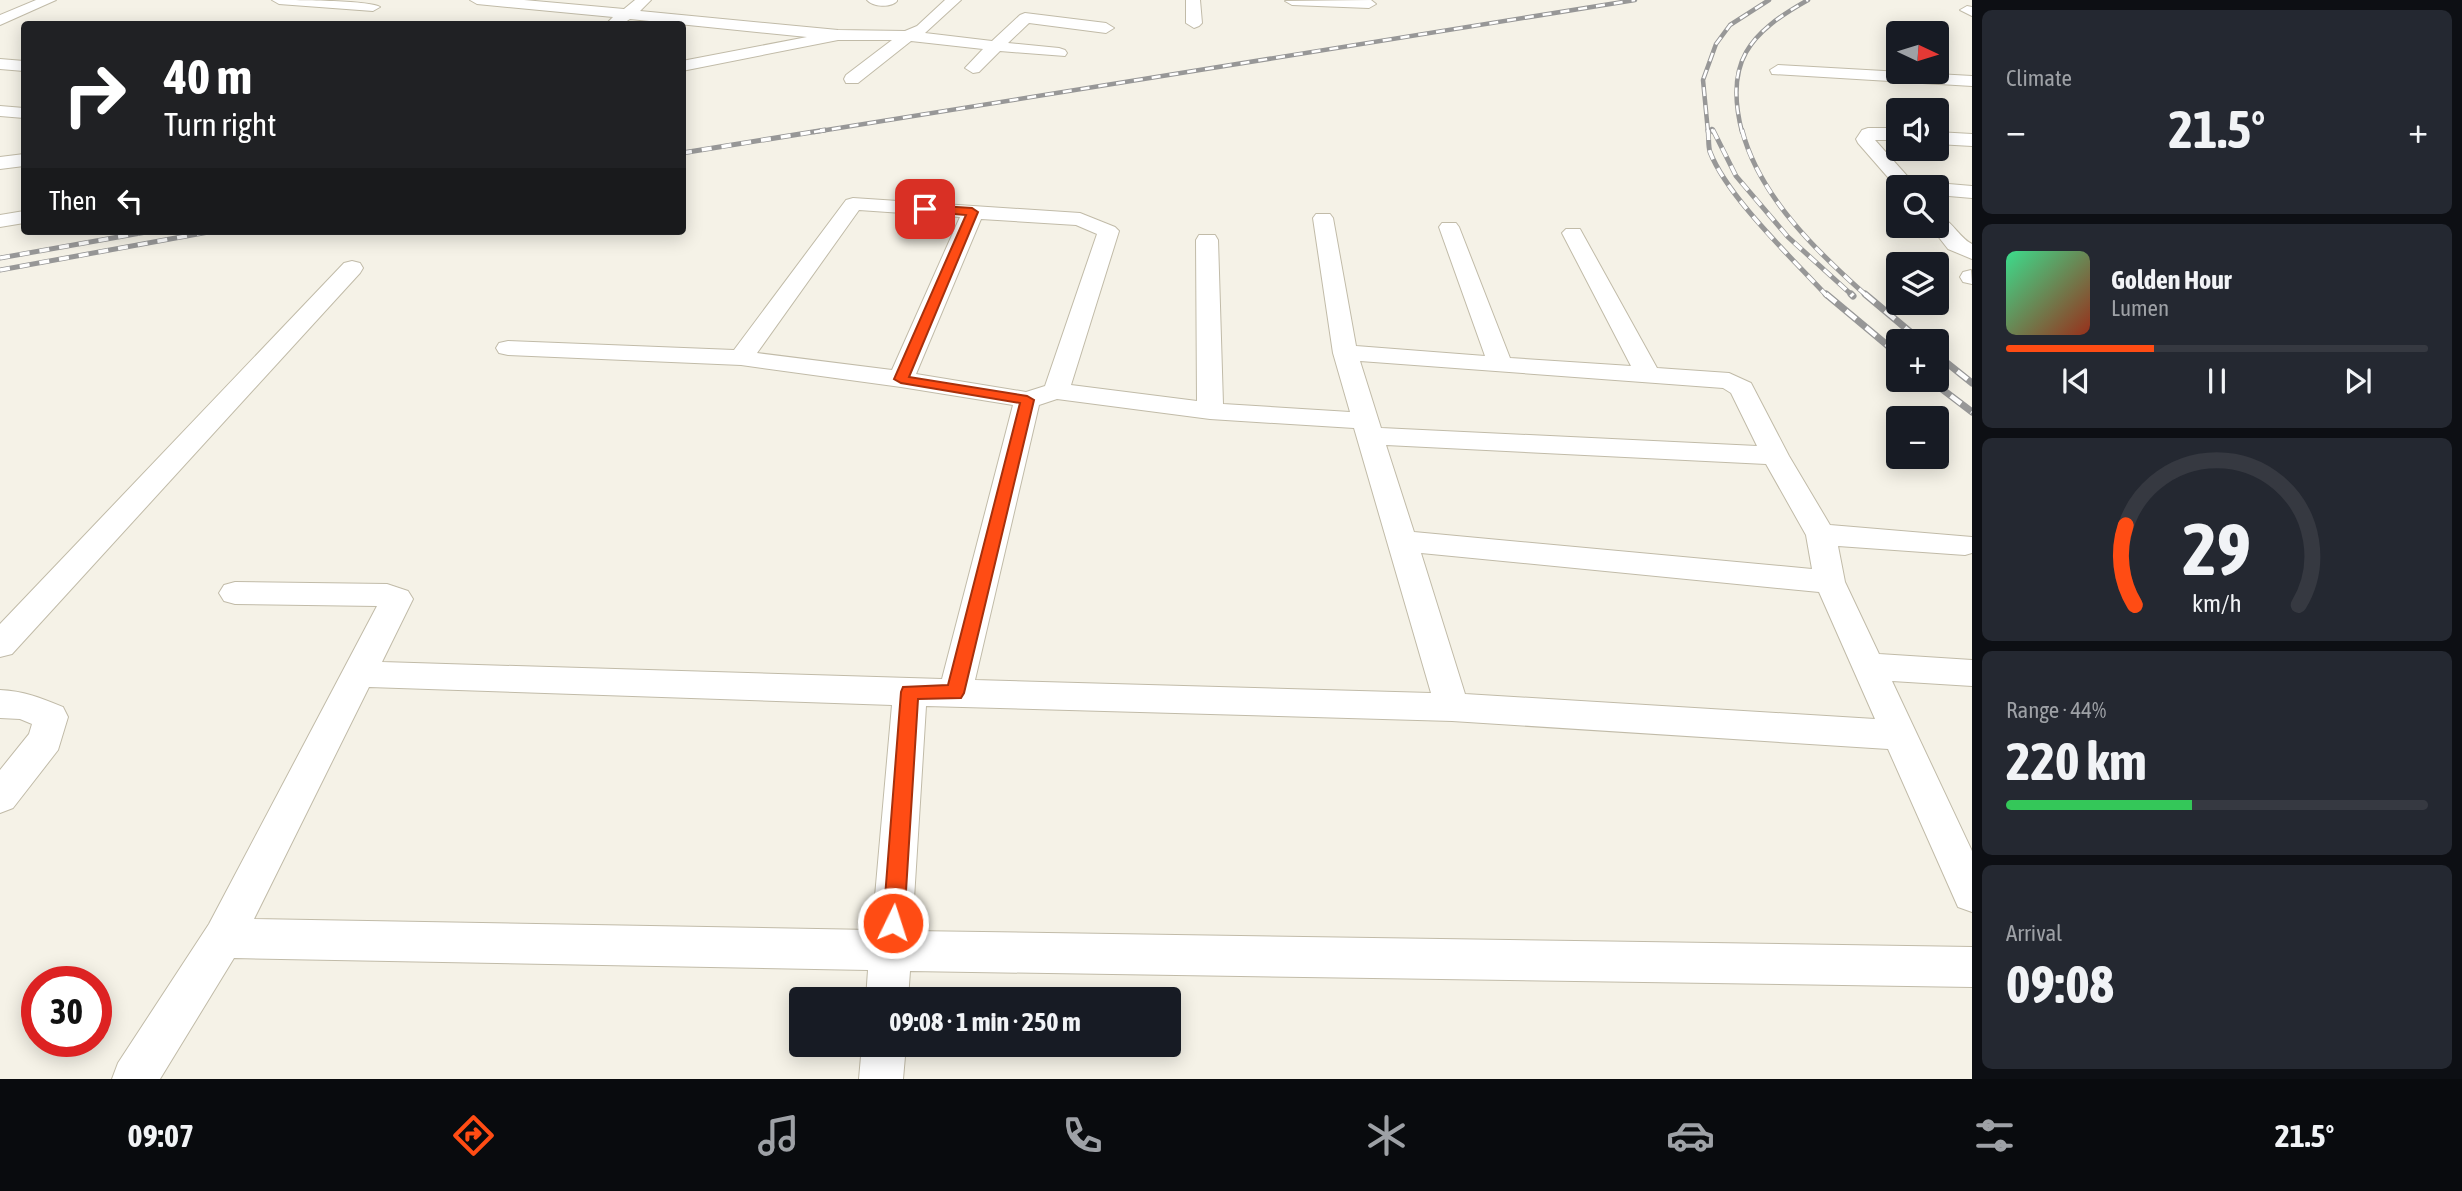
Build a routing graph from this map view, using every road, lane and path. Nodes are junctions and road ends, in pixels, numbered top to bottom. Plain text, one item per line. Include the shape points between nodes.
1 (49, 0) edge
2 (279, 0) edge
3 (477, 0) edge
4 (644, 0) edge
5 (874, 0) edge
6 (954, 0) edge
7 (1193, 0) edge
8 (890, 1) edge
9 (1292, 1) edge
10 (380, 3) edge
11 (1369, 4) dead end
12 (627, 14) junction
13 (350, 19) dead end
14 (0, 21) edge
15 (617, 21) edge
16 (1296, 21) dead end
17 (21, 23) edge
18 (1194, 23) dead end
19 (1106, 28) dead end
20 (838, 36) junction
21 (908, 36) junction
22 (996, 46) junction
23 (1059, 53) dead end
24 (686, 60) edge
25 (703, 62) junction
26 (686, 64) edge
27 (973, 68) dead end
28 (1778, 70) dead end
29 (852, 79) dead end
30 (1972, 81) edge
31 (1886, 134) edge
32 (1949, 139) edge
33 (1972, 140) edge
34 (21, 160) edge
35 (0, 163) edge
36 (1898, 175) edge
37 (1949, 190) edge
38 (1972, 192) edge
39 (972, 212) junction
40 (21, 218) edge
41 (1323, 218) dead end
42 (0, 221) edge
43 (1449, 227) dead end
44 (1573, 233) dead end
45 (1949, 236) edge
46 (1207, 240) dead end
47 (1972, 252) edge
48 (352, 268) dead end
49 (508, 348) dead end
50 (1345, 353) junction
51 (741, 358) junction
52 (1500, 364) junction
53 (1648, 374) junction
54 (901, 379) junction
55 (1056, 391) junction
56 (1027, 400) junction
57 (1210, 411) junction
58 (1368, 429) junction
59 (1775, 456) junction
60 (1821, 535) junction
61 (1402, 541) junction
62 (1965, 545) dead end
63 (1830, 582) junction
64 (235, 593) dead end
65 (0, 645) edge
66 (1867, 666) junction
67 (1972, 673) edge
68 (359, 674) junction
69 (910, 692) junction
70 (955, 693) junction
71 (0, 704) edge
72 (1452, 707) junction
73 (1900, 735) junction
74 (0, 797) edge
75 (1972, 894) edge
76 (223, 938) junction
77 (891, 949) junction
78 (1972, 967) edge
79 (888, 987) edge
80 (883, 1057) edge
81 (134, 1079) edge
82 (881, 1079) edge

1 - 14 street
2 - 10 street
3 - 12 street
4 - 12 street
5 - 8 street
6 - 21 street
7 - 18 street
9 - 11 street
9 - 16 street
10 - 13 street
12 - 15 street
12 - 20 street
14 - 17 street
19 - 22 street via 1025,18
20 - 21 street
20 - 25 street
21 - 22 street
21 - 29 street
22 - 23 street
22 - 27 street
24 - 25 street
25 - 26 street
28 - 30 street
31 - 36 street via 1868,134 1866,139
32 - 33 street
34 - 35 street
37 - 38 street
39 - 51 street via 853,204
39 - 54 street
39 - 55 street via 1080,219 1108,231
40 - 42 street
41 - 50 street
43 - 52 street
44 - 53 street
45 - 47 street
46 - 57 street
48 - 65 street
49 - 51 street
50 - 52 street
50 - 58 street
51 - 54 street
52 - 53 street
53 - 59 street via 1729,382 1742,388
54 - 56 street
55 - 56 street
55 - 57 street
56 - 70 street
57 - 58 street
58 - 59 street
58 - 61 street
59 - 60 street
60 - 62 street
60 - 63 street
61 - 63 street
61 - 72 street
63 - 66 street
64 - 68 street via 387,595 397,599
66 - 67 street
66 - 73 street
68 - 69 street
68 - 76 street
69 - 70 street
69 - 77 street
70 - 72 street
71 - 74 street via 23,705 51,717 45,740
72 - 73 street
73 - 75 street
76 - 77 street
76 - 81 street
77 - 78 street
77 - 79 street
80 - 82 street

